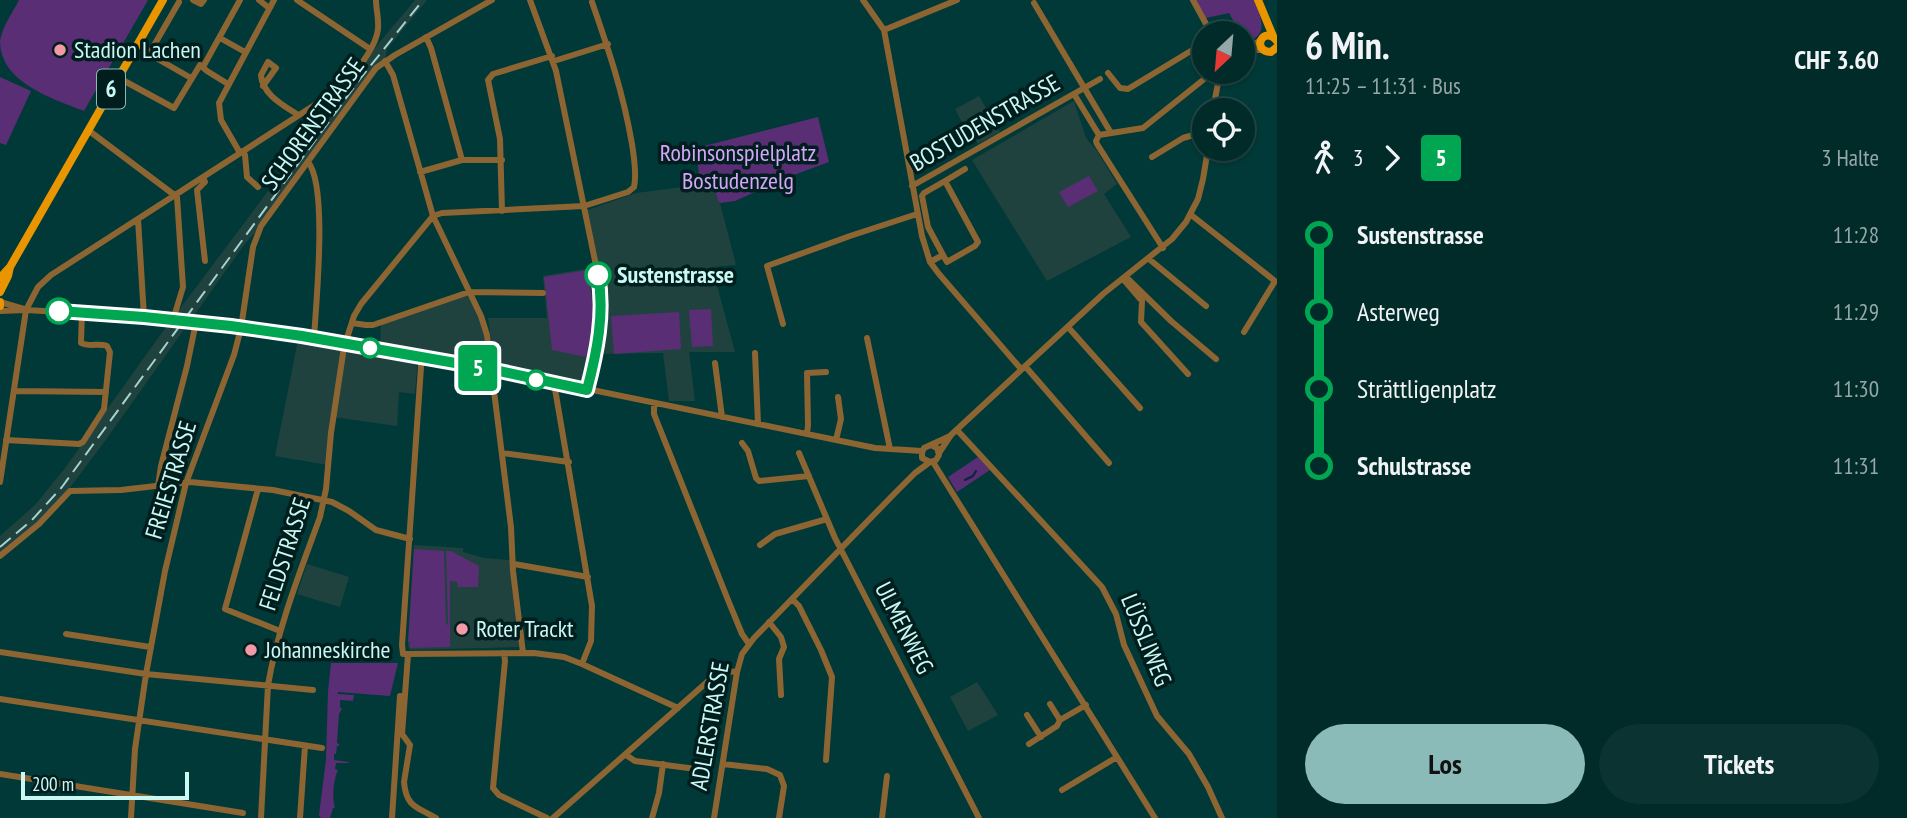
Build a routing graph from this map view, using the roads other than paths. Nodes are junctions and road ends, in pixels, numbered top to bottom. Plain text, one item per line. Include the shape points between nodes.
1 (163, 0) edge
2 (240, 0) edge
3 (259, 0) edge
4 (274, 0) edge
5 (298, 0) edge
6 (376, 0) edge
7 (492, 0) edge
8 (530, 0) edge
9 (863, 0) edge
10 (957, 0) edge
11 (1192, 0) edge
12 (1258, 0) edge
13 (179, 1) edge
14 (592, 2) dead end
15 (1034, 3) dead end
16 (270, 8) junction
17 (1265, 19) junction
18 (1204, 21) edge
19 (884, 30) junction
20 (426, 37) junction
21 (220, 38) junction
22 (1275, 38) edge
23 (1262, 39) junction
24 (1255, 43) edge
25 (608, 44) junction
26 (370, 50) junction
27 (1192, 50) edge
28 (1272, 51) edge
29 (245, 52) junction
30 (553, 59) junction
31 (385, 61) junction
32 (203, 67) junction
33 (1108, 74) dead end
34 (117, 77) junction
35 (191, 78) junction
36 (1100, 79) dead end
37 (228, 84) junction
38 (1198, 84) edge
39 (263, 86) dead end
40 (1084, 88) junction
41 (1074, 94) junction
42 (298, 116) junction
43 (88, 130) junction
44 (1111, 133) junction
45 (1099, 135) junction
46 (1192, 135) edge
47 (241, 152) junction
48 (1152, 157) dead end
49 (462, 160) junction
50 (502, 160) junction
51 (1206, 161) edge
52 (308, 162) junction
53 (965, 169) dead end
54 (420, 172) junction
55 (203, 177) junction
56 (945, 181) junction
57 (912, 186) junction
58 (258, 187) dead end
59 (175, 195) junction
60 (584, 206) junction
61 (502, 211) junction
62 (917, 214) junction
63 (1191, 215) junction
64 (433, 216) junction
65 (138, 219) junction
66 (1163, 248) junction
67 (943, 255) junction
68 (1149, 259) junction
69 (205, 261) dead end
70 (930, 261) junction
71 (10, 267) junction
72 (0, 278) edge
73 (1124, 278) junction
74 (0, 292) edge
75 (469, 292) junction
76 (543, 293) dead end
77 (0, 305) edge
78 (1206, 306) dead end
79 (26, 310) junction
80 (82, 312) junction
81 (144, 317) junction
82 (173, 320) junction
83 (196, 323) junction
84 (352, 323) junction
85 (783, 324) dead end
86 (1068, 327) junction
87 (241, 328) junction
88 (1244, 332) dead end
89 (314, 338) junction
90 (867, 338) dead end
91 (345, 343) junction
92 (755, 354) dead end
93 (420, 357) junction
94 (1216, 359) dead end
95 (715, 363) dead end
96 (1023, 368) junction
97 (491, 370) junction
98 (803, 370) dead end
99 (826, 372) dead end
100 (1188, 374) dead end
101 (554, 383) junction
102 (587, 390) junction
103 (13, 391) junction
104 (106, 392) junction
105 (838, 397) dead end
106 (654, 403) junction
107 (1140, 408) dead end
108 (722, 417) junction
109 (758, 424) junction
110 (807, 432) junction
111 (954, 433) junction
112 (6, 440) junction
113 (835, 440) junction
114 (742, 443) dead end
115 (931, 445) junction
116 (890, 449) junction
117 (502, 453) junction
118 (799, 453) dead end
119 (939, 453) junction
120 (922, 454) junction
121 (569, 462) junction
122 (932, 462) junction
123 (1109, 463) dead end
124 (915, 473) junction
125 (809, 476) junction
126 (0, 482) edge
127 (186, 483) junction
128 (158, 486) junction
129 (258, 489) junction
130 (324, 500) junction
131 (827, 519) junction
132 (410, 539) junction
133 (760, 545) dead end
134 (842, 548) junction
135 (0, 556) edge
136 (514, 564) junction
137 (588, 577) junction
138 (792, 599) junction
139 (769, 622) junction
140 (280, 631) junction
141 (66, 634) dead end
142 (749, 643) junction
143 (150, 647) junction
144 (0, 652) edge
145 (504, 653) junction
146 (523, 653) junction
147 (406, 654) junction
148 (582, 664) junction
149 (737, 672) junction
150 (146, 674) junction
151 (268, 685) junction
152 (313, 690) dead end
153 (781, 695) dead end
154 (400, 696) dead end
155 (0, 699) edge
156 (1049, 704) dead end
157 (1086, 705) junction
158 (678, 708) junction
159 (1027, 715) dead end
160 (1060, 719) junction
161 (139, 720) junction
162 (1041, 737) junction
163 (266, 740) junction
164 (1029, 744) dead end
165 (305, 746) junction
166 (322, 748) dead end
167 (626, 755) junction
168 (1117, 757) junction
169 (825, 761) dead end
170 (663, 764) junction
171 (723, 764) junction
172 (696, 769) dead end
173 (0, 774) edge
174 (887, 776) dead end
175 (1062, 790) dead end
176 (132, 796) junction
177 (243, 813) dead end
178 (131, 818) edge
179 (261, 818) edge
180 (300, 818) edge
181 (392, 818) edge
182 (436, 818) edge
183 (547, 818) edge
184 (554, 818) edge
185 (652, 818) edge
186 (714, 818) edge
187 (779, 818) edge
188 (883, 818) edge
189 (979, 818) edge
190 (1155, 818) edge
191 (1222, 818) edge

1 - 34 main road, 6
2 - 21 street
3 - 16 street
4 - 16 street
5 - 26 street
6 - 26 street via 378,30
7 - 20 street, SCHORENSTRASSE
8 - 30 street
9 - 19 street
10 - 19 street
11 - 18 street
12 - 17 main road
13 - 35 street via 149,54
14 - 25 street
15 - 40 street
16 - 29 street
17 - 22 main road
17 - 23 main road
19 - 57 street
20 - 31 street, SCHORENSTRASSE
20 - 49 street
21 - 29 street
21 - 32 street
22 - 23 main road via 1268,35
23 - 24 street
23 - 28 main road via 1261,46
25 - 30 street
25 - 60 street via 626,112 635,185 633,190
26 - 42 street via 341,88
27 - 33 street via 1128,89 1118,87
29 - 37 street
30 - 50 street via 489,78
30 - 60 street
31 - 52 street, SCHORENSTRASSE via 370,74
31 - 54 street
32 - 35 street via 200,65
32 - 37 street
34 - 35 street via 174,108
34 - 43 main road, 6
36 - 40 street, BOSTUDENSTRASSE
37 - 47 street via 219,112
38 - 44 street via 1143,128
39 - 42 street
40 - 41 street, BOSTUDENSTRASSE
40 - 44 street
41 - 45 street
41 - 57 street, BOSTUDENSTRASSE
42 - 47 street
43 - 59 street
43 - 71 main road, 6
44 - 45 street
45 - 66 street via 1097,144
46 - 48 street
47 - 55 street
47 - 58 street via 247,177
49 - 50 street
49 - 54 street
50 - 61 street
51 - 63 street
52 - 87 street, SCHORENSTRASSE via 261,226 254,243
52 - 89 street via 320,212
53 - 56 street
54 - 64 street
55 - 59 street
55 - 69 street via 205,182 197,190
56 - 67 street via 922,196 928,227
56 - 67 street via 978,242 947,262
57 - 62 street, BOSTUDENSTRASSE
59 - 65 street
59 - 82 street via 183,288
60 - 61 street
60 - 102 street via 601,307
61 - 64 street
62 - 70 street, BOSTUDENSTRASSE
62 - 85 street via 766,266
63 - 66 street
63 - 88 street via 1275,281
64 - 75 street
64 - 84 street, FELDSTRASSE via 361,304
65 - 79 street via 42,281
65 - 81 street
66 - 68 street
67 - 70 street
68 - 73 street
68 - 78 street
70 - 96 street, BOSTUDENSTRASSE
71 - 72 main road, 6
71 - 74 main road, 6
73 - 86 street
73 - 94 street
73 - 100 street via 1142,301 1141,322
75 - 76 street
75 - 84 street via 373,325
75 - 97 street via 484,324
77 - 79 street
79 - 80 street
79 - 103 street
80 - 81 street
80 - 104 street via 80,343 109,349
81 - 82 street
82 - 83 street
83 - 87 street
83 - 128 street
84 - 91 street, FELDSTRASSE
86 - 96 street
86 - 107 street
87 - 89 street
87 - 127 street, FREIESTRASSE
89 - 91 street
90 - 116 street
91 - 93 street
91 - 130 street, FELDSTRASSE
92 - 109 street
93 - 97 street
93 - 132 street
95 - 108 street
96 - 111 street
96 - 123 street, BOSTUDENSTRASSE
97 - 101 street
97 - 117 street
98 - 110 street
99 - 110 street via 807,373
101 - 102 street
101 - 121 street
102 - 106 street
103 - 104 street
103 - 112 street
104 - 112 street via 103,411 79,444
105 - 113 street via 841,419
106 - 108 street
106 - 142 street via 654,414
108 - 109 street
109 - 110 street
110 - 113 street
111 - 115 street
111 - 119 street
111 - 191 street, LÜSSLIWEG via 1102,587 1157,716 1189,754
112 - 126 street
113 - 116 street
114 - 125 street via 760,481
115 - 119 street
115 - 120 street
116 - 120 street via 917,449
117 - 121 street
117 - 136 street
118 - 125 street, ULMENWEG
119 - 122 street
120 - 122 street
120 - 124 street
121 - 137 street
122 - 124 street
122 - 157 street
124 - 134 street
125 - 131 street, ULMENWEG
127 - 128 street
127 - 129 street
127 - 143 street, FREIESTRASSE
128 - 135 street via 68,492
129 - 130 street
129 - 140 street via 225,609
130 - 132 street via 376,530
130 - 140 street, FELDSTRASSE
131 - 133 street via 775,534
131 - 134 street, ULMENWEG
132 - 147 street via 402,645
134 - 138 street
134 - 189 street, ULMENWEG
136 - 137 street
136 - 146 street
137 - 148 street via 593,621
138 - 139 street
138 - 169 street via 832,677
139 - 142 street
139 - 153 street via 783,644
140 - 151 street, FELDSTRASSE
141 - 143 street
142 - 149 street, ADLERSTRASSE
143 - 150 street, FREIESTRASSE
144 - 150 street
145 - 146 street
145 - 147 street
145 - 183 street via 493,788
146 - 148 street via 564,657
147 - 182 street via 402,734 410,745 404,789 411,804
148 - 158 street
149 - 158 street via 718,673
149 - 171 street, ADLERSTRASSE
150 - 151 street
150 - 161 street, FREIESTRASSE
151 - 152 street
151 - 163 street, FELDSTRASSE
154 - 181 street
155 - 161 street
156 - 160 street
157 - 160 street
157 - 168 street
158 - 167 street
159 - 162 street
160 - 162 street
161 - 163 street
161 - 176 street, FREIESTRASSE
162 - 164 street
163 - 165 street
163 - 179 street, FELDSTRASSE
165 - 166 street
165 - 180 street
167 - 170 street via 635,761
167 - 184 street
168 - 175 street
168 - 190 street
170 - 172 street
170 - 185 street
171 - 186 street, ADLERSTRASSE
171 - 187 street via 780,775 784,786
173 - 176 street
174 - 188 street
176 - 177 street
176 - 178 street, FREIESTRASSE

